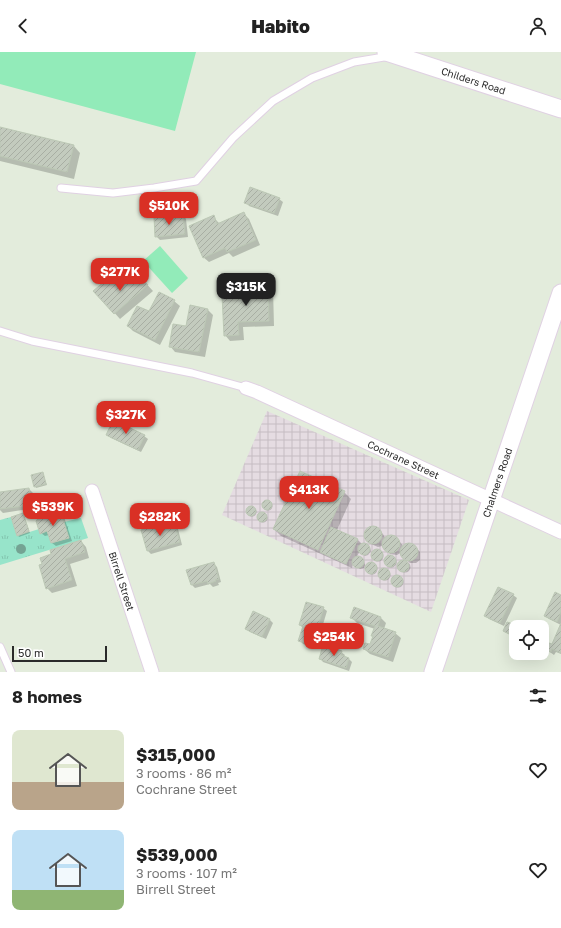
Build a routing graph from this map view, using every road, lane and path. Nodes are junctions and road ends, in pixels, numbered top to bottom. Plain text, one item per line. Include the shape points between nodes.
1 (391, 54) edge
2 (561, 109) edge
3 (61, 188) dead end
4 (561, 293) edge
5 (0, 331) edge
6 (246, 388) joint
7 (92, 491) dead end
8 (492, 500) junction
9 (561, 532) edge
10 (0, 647) edge
11 (11, 672) edge
12 (152, 672) edge
13 (433, 672) edge

1 - 2 street, Childers Road
1 - 3 lane via 354,62 312,78 273,101 233,138 196,181 113,193
4 - 8 street, Chalmers Road
5 - 6 lane via 32,341 192,373
6 - 8 street, Cochrane Street
7 - 12 street, Birrell Street
8 - 9 street, Cochrane Street
8 - 13 street, Chalmers Road
10 - 11 lane

